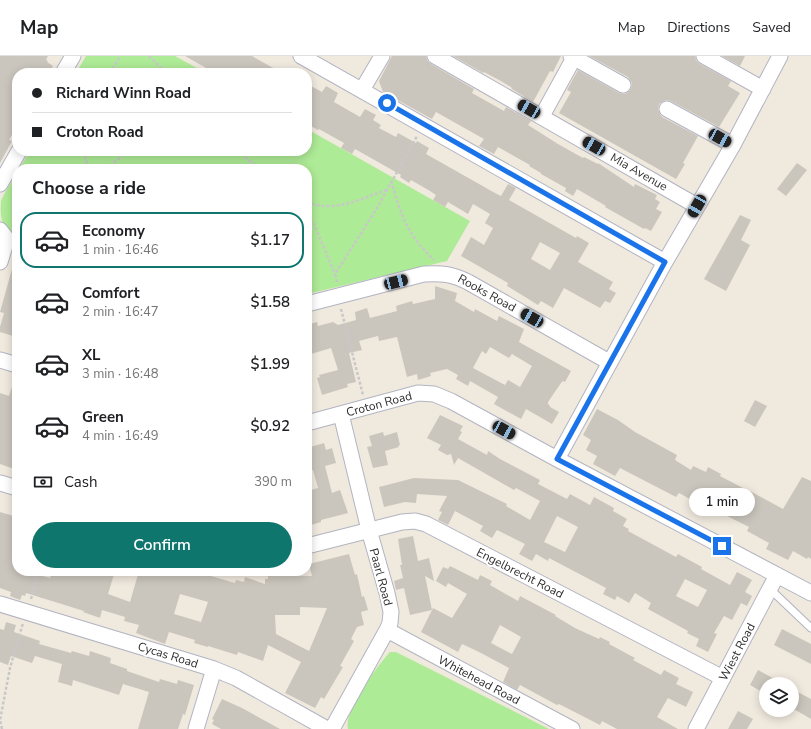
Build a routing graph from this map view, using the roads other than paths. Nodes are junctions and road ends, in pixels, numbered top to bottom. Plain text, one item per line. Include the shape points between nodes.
1 (72, 56) edge
2 (302, 56) edge
3 (382, 56) edge
4 (435, 56) edge
5 (704, 56) edge
6 (780, 56) edge
7 (574, 57) edge
8 (66, 68) edge
9 (623, 85) dead end
10 (763, 89) junction
11 (362, 90) junction
12 (667, 109) dead end
13 (542, 116) junction
14 (733, 145) junction
15 (15, 156) edge
16 (0, 184) edge
17 (697, 206) junction
18 (8, 237) edge
19 (0, 262) edge
20 (665, 262) junction
21 (312, 303) edge
22 (0, 360) edge
23 (609, 362) junction
24 (12, 364) edge
25 (341, 414) junction
26 (312, 422) edge
27 (557, 459) junction
28 (0, 483) edge
29 (12, 487) edge
30 (369, 530) junction
31 (312, 545) edge
32 (773, 582) junction
33 (811, 593) edge
34 (0, 604) edge
35 (811, 628) edge
36 (387, 630) junction
37 (214, 669) junction
38 (724, 678) junction
39 (196, 729) edge
40 (327, 729) edge
41 (332, 729) edge
42 (572, 729) edge
43 (696, 729) edge

1 - 8 street
2 - 11 street
3 - 11 street
4 - 13 street, Mia Avenue
5 - 10 street
6 - 10 street
7 - 9 street
7 - 13 street
10 - 14 street
11 - 20 street
12 - 14 street
13 - 17 street, Mia Avenue
14 - 17 street
15 - 16 street
17 - 20 street
18 - 19 street
20 - 23 street
21 - 23 street, Rooks Road via 424,274 454,275
22 - 24 street
23 - 27 street
25 - 26 street, Croton Road
25 - 27 street, Croton Road via 418,393 434,394
25 - 30 street, Paarl Road
27 - 32 street, Croton Road
28 - 29 street
30 - 31 street, Engelbrecht Road
30 - 36 street, Paarl Road via 387,593 390,612
30 - 38 street, Engelbrecht Road via 402,522 415,521 426,524
32 - 33 street, Croton Road
32 - 35 lane
32 - 38 street, Wiest Road
34 - 37 street, Cycas Road
36 - 41 street, Paarl Road
36 - 42 street, Whitehead Road
37 - 39 street
37 - 40 street, Cycas Road via 236,678
38 - 43 street, Wiest Road

